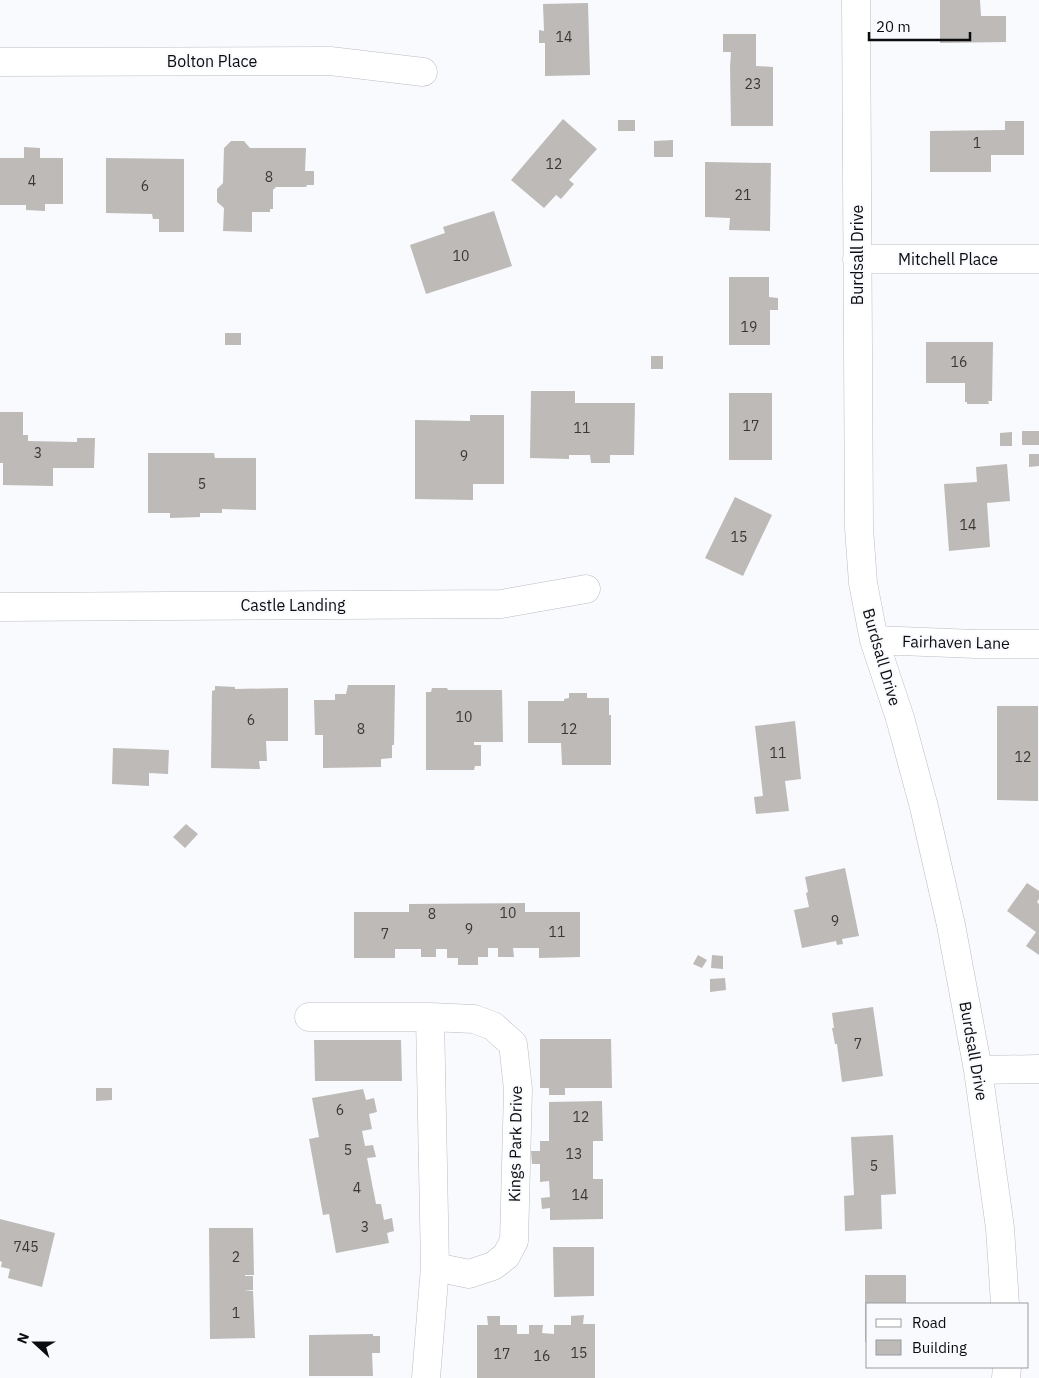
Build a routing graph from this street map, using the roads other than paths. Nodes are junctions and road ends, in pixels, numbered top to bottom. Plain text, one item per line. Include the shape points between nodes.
1 (856, 0) edge
2 (0, 62) edge
3 (423, 72) dead end
4 (857, 259) junction
5 (1039, 259) edge
6 (586, 589) dead end
7 (0, 607) edge
8 (874, 640) junction
9 (1039, 644) edge
10 (309, 1017) dead end
11 (430, 1017) junction
12 (1039, 1069) edge
13 (978, 1070) junction
14 (435, 1267) junction
15 (1005, 1303) edge
16 (426, 1378) edge

1 - 4 street, Burdsall Drive
2 - 3 street, Bolton Place via 330,61
4 - 5 street, Mitchell Place
4 - 8 street, Burdsall Drive via 860,528 863,583
6 - 7 street, Castle Landing via 501,604
8 - 9 street, Fairhaven Lane
8 - 13 street, Burdsall Drive via 900,718 924,807 951,925
10 - 11 street, Kings Park Drive
11 - 14 street
11 - 14 street, Kings Park Drive via 474,1020 493,1026 513,1044 518,1089 514,1241 506,1256 493,1266 469,1274
12 - 13 street
13 - 15 street, Burdsall Drive via 1000,1228
14 - 16 street

